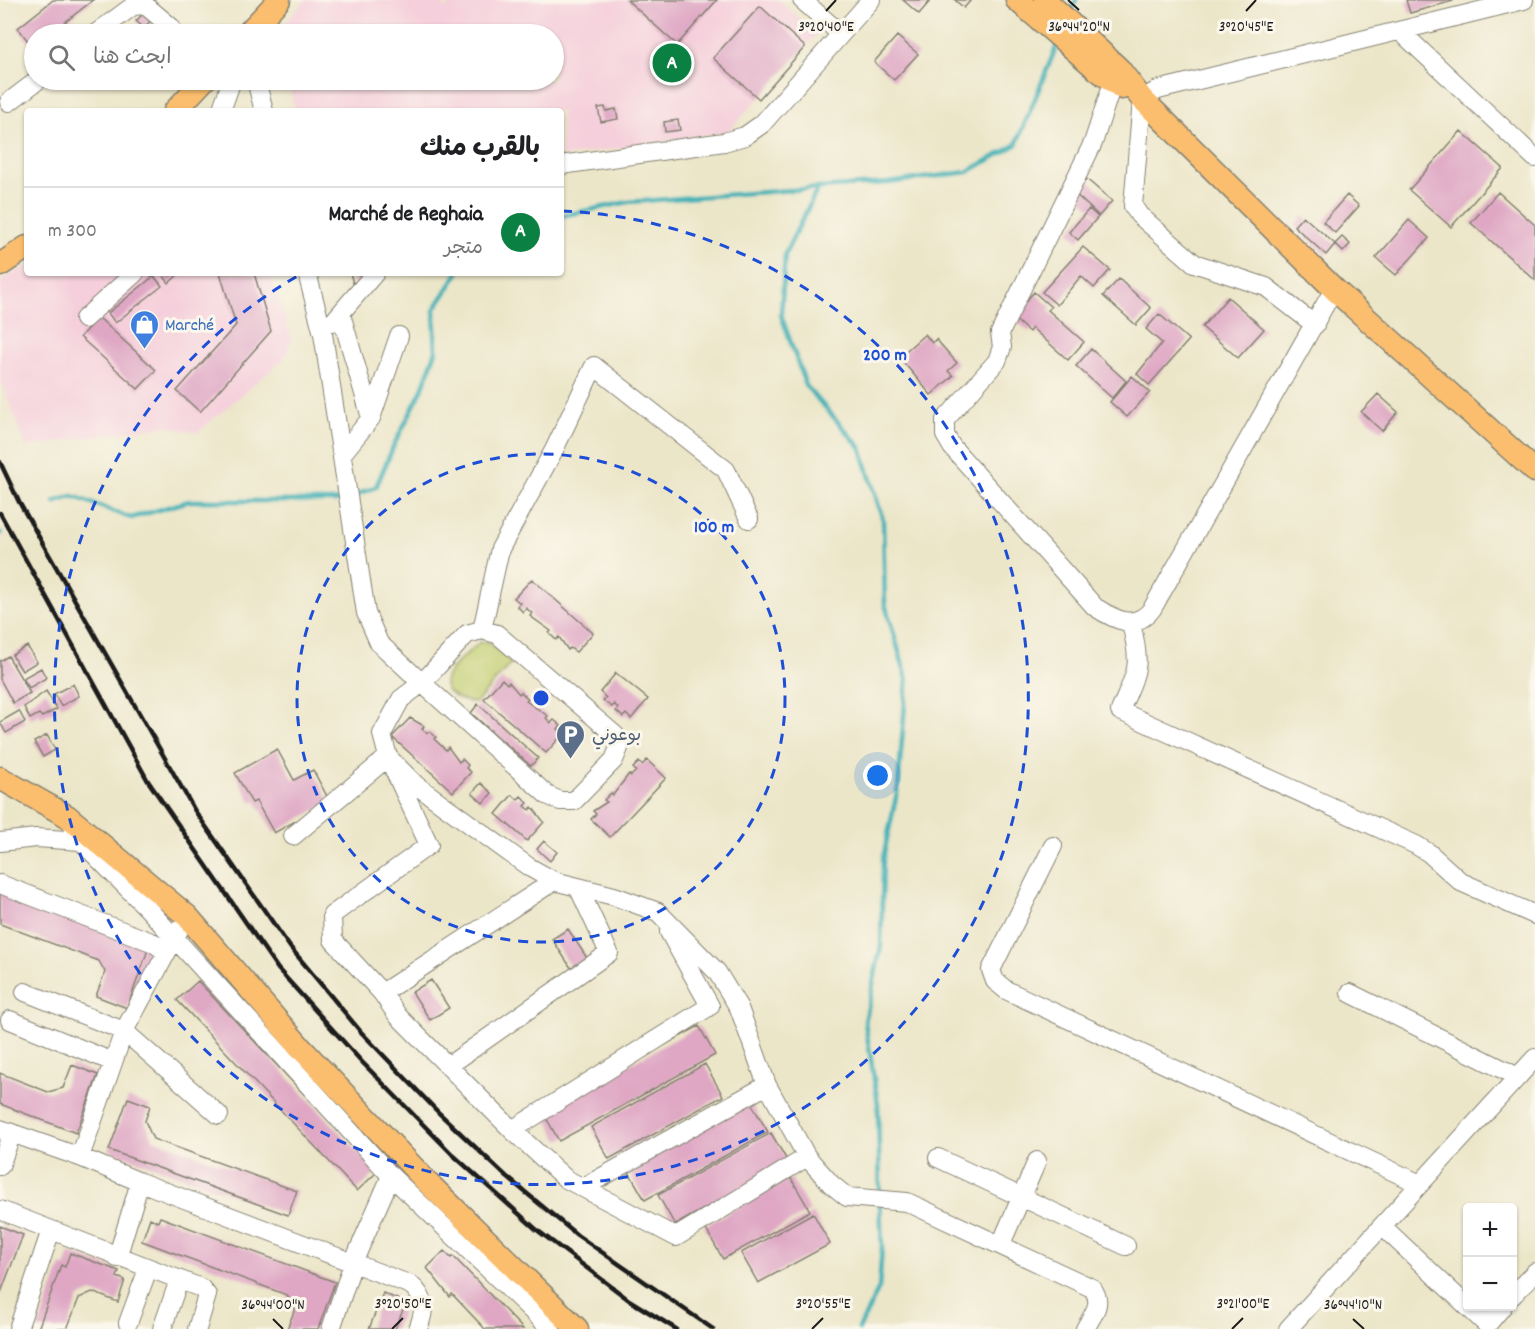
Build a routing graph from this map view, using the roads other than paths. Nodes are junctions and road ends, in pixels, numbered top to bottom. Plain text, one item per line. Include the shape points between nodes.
1 (279, 0) edge
2 (802, 0) edge
3 (871, 0) edge
4 (1017, 0) edge
5 (1045, 0) edge
6 (1524, 0) edge
7 (141, 3) edge
8 (109, 24) edge
9 (168, 24) edge
10 (256, 24) edge
11 (1400, 31) junction
12 (841, 34) junction
13 (1091, 53) junction
14 (1113, 82) junction
15 (25, 90) edge
16 (195, 90) edge
17 (228, 90) edge
18 (257, 90) edge
19 (1142, 99) junction
20 (9, 102) dead end
21 (178, 108) edge
22 (222, 108) edge
23 (263, 108) edge
24 (1535, 158) edge
25 (564, 165) edge
26 (24, 249) edge
27 (0, 265) edge
28 (132, 276) edge
29 (308, 276) edge
30 (373, 276) edge
31 (1334, 289) junction
32 (341, 314) junction
33 (84, 319) dead end
34 (1315, 325) junction
35 (323, 334) junction
36 (399, 336) dead end
37 (371, 418) junction
38 (342, 454) junction
39 (1535, 471) edge
40 (748, 519) dead end
41 (1131, 623) junction
42 (482, 630) junction
43 (422, 683) junction
44 (388, 757) junction
45 (0, 778) edge
46 (0, 793) edge
47 (26, 794) junction
48 (67, 816) junction
49 (293, 836) dead end
50 (81, 841) junction
51 (0, 842) edge
52 (1053, 846) dead end
53 (554, 881) junction
54 (0, 884) edge
55 (578, 887) junction
56 (658, 912) junction
57 (1535, 915) edge
58 (187, 916) junction
59 (170, 946) junction
60 (25, 992) dead end
61 (382, 993) junction
62 (1350, 993) dead end
63 (10, 1020) dead end
64 (124, 1031) junction
65 (1535, 1058) edge
66 (113, 1062) junction
67 (448, 1066) junction
68 (1518, 1077) junction
69 (767, 1085) junction
70 (219, 1114) dead end
71 (512, 1130) junction
72 (6, 1131) edge
73 (80, 1157) junction
74 (807, 1157) junction
75 (938, 1158) dead end
76 (1037, 1161) dead end
77 (0, 1166) edge
78 (391, 1176) junction
79 (140, 1182) junction
80 (1420, 1184) junction
81 (584, 1187) junction
82 (1022, 1197) junction
83 (0, 1210) edge
84 (1382, 1226) junction
85 (51, 1230) junction
86 (1000, 1244) junction
87 (1126, 1246) dead end
88 (117, 1258) junction
89 (353, 1263) junction
90 (148, 1269) junction
91 (1535, 1272) edge
92 (179, 1280) junction
93 (1517, 1291) edge
94 (1463, 1302) edge
95 (1472, 1311) edge
96 (1499, 1311) edge
97 (128, 1323) dead end
98 (567, 1328) edge
99 (18, 1329) edge
100 (162, 1329) edge
101 (197, 1329) edge
102 (331, 1329) edge
103 (418, 1329) edge
104 (1085, 1329) edge
105 (1288, 1329) edge

1 - 10 main road
2 - 12 street
3 - 12 street
4 - 13 main road
5 - 13 main road
6 - 11 street
7 - 8 street
7 - 9 street
11 - 19 street via 1170,87
11 - 24 street
12 - 25 street via 762,124 745,136
13 - 14 main road
13 - 19 main road via 1119,69
14 - 19 main road
14 - 41 street via 1093,143 1000,333 1002,347 997,361 945,420 945,435 1095,607 1112,618
15 - 20 street
16 - 21 main road
17 - 22 street
18 - 23 street
19 - 31 main road
19 - 34 street via 1133,206 1139,215 1194,263 1266,287
26 - 27 main road
28 - 33 street
29 - 35 street
30 - 32 street
31 - 34 street
31 - 39 main road
32 - 35 street
32 - 37 street
34 - 41 street via 1152,609 1145,618
35 - 38 street
36 - 37 street
37 - 38 street
38 - 43 street via 371,629 384,648
40 - 42 street via 726,470 594,366 500,549
41 - 57 street via 1139,654 1137,670 1120,711 1416,845 1461,882
42 - 43 street via 467,634
42 - 43 street via 496,634 615,735 619,748 614,760 585,792 574,801 560,801 547,795
43 - 44 street via 401,699 382,734
44 - 49 street
44 - 53 street via 416,785 463,821
44 - 61 street via 429,845 332,915 333,940
45 - 47 main road
46 - 47 street
47 - 48 main road
48 - 50 street
48 - 58 main road
50 - 51 street via 36,838
50 - 59 street via 149,910
52 - 80 street via 991,970 995,981 1006,990
53 - 55 street
53 - 61 street
54 - 59 street
55 - 56 street
55 - 67 street via 609,953
56 - 69 street via 717,972 739,1008
56 - 71 street via 710,1006
58 - 59 street
58 - 98 main road via 308,1055
59 - 64 street
59 - 78 street
60 - 64 street
61 - 67 street via 398,1016
62 - 68 street
63 - 66 street
64 - 66 street
64 - 70 street
65 - 68 street
66 - 73 street
67 - 71 street
68 - 80 street
69 - 74 street
69 - 81 street
71 - 81 street via 566,1179
72 - 73 street
72 - 77 street
73 - 79 street
74 - 81 street via 676,1237
74 - 86 street via 848,1197 907,1202
75 - 82 street
76 - 82 street
78 - 89 street
78 - 98 street
79 - 88 street
79 - 89 street
80 - 84 street
82 - 86 street
82 - 87 street
83 - 85 street
84 - 94 street
84 - 105 street
85 - 88 street
85 - 99 street
86 - 104 street via 1092,1288 1099,1304
88 - 90 street
89 - 102 street
89 - 103 street via 417,1290 425,1312
90 - 92 street
90 - 97 street
91 - 93 street
92 - 100 street
92 - 101 street via 201,1288 207,1295
95 - 96 street via 1487,1325

